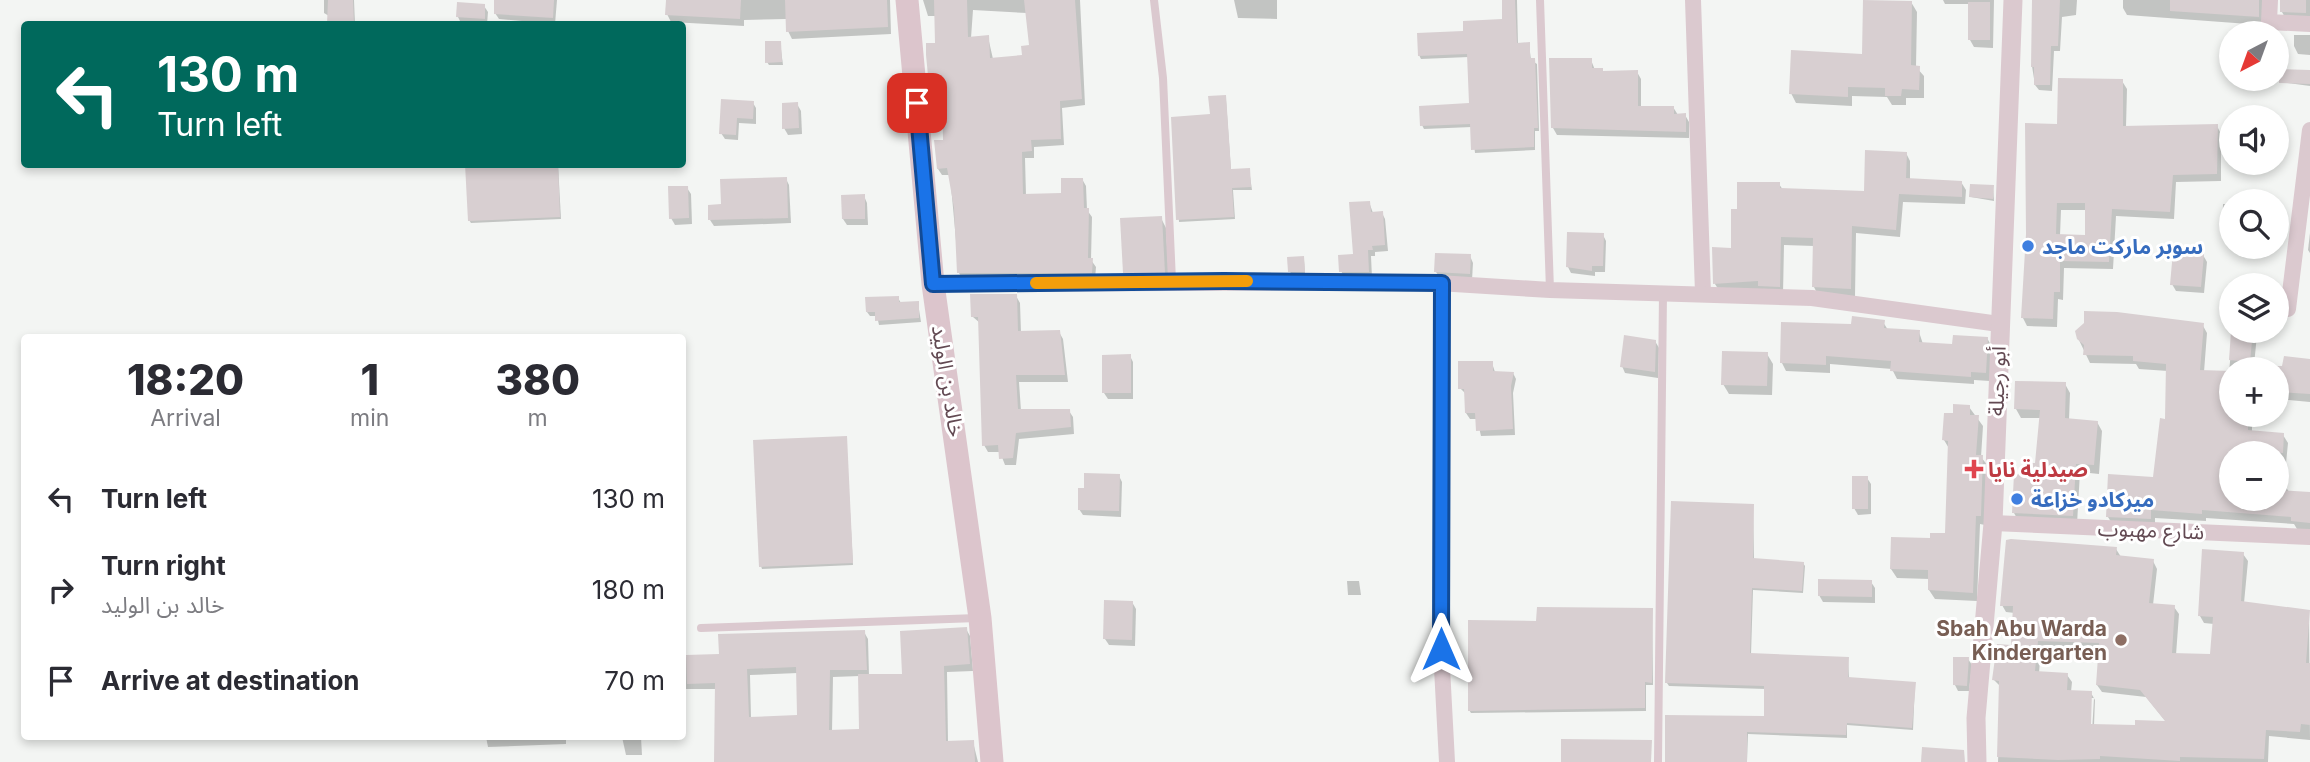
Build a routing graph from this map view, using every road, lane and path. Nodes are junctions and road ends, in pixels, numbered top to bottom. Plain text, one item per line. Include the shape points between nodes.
1 (907, 0) edge
2 (1154, 0) edge
3 (1539, 0) edge
4 (1693, 0) edge
5 (2013, 0) edge
6 (2270, 0) edge
7 (2310, 24) edge
8 (2310, 130) edge
9 (1172, 281) junction
10 (1442, 283) junction
11 (933, 284) junction
12 (1550, 290) junction
13 (1663, 292) junction
14 (1703, 293) junction
15 (2289, 301) edge
16 (1998, 324) junction
17 (1993, 523) junction
18 (2310, 537) edge
19 (980, 618) junction
20 (701, 628) dead end
21 (992, 762) edge
22 (1447, 762) edge
23 (1658, 762) edge
24 (1977, 762) edge

1 - 11 main road, خالد بن الوليد
2 - 9 lane via 1163,78
3 - 12 lane
4 - 14 street
5 - 16 street, أبو رجيلة via 2008,187
6 - 7 street via 2269,22
8 - 15 street
9 - 10 street
9 - 11 street
10 - 12 street
10 - 22 street via 1441,635
11 - 19 main road, خالد بن الوليد
12 - 13 street
13 - 14 street
13 - 23 lane
14 - 16 street via 1812,298
16 - 17 street, أبو رجيلة
17 - 18 street, شارع مهبوب
17 - 24 street, أبو رجيلة via 1976,718
19 - 20 lane
19 - 21 main road, خالد بن الوليد

